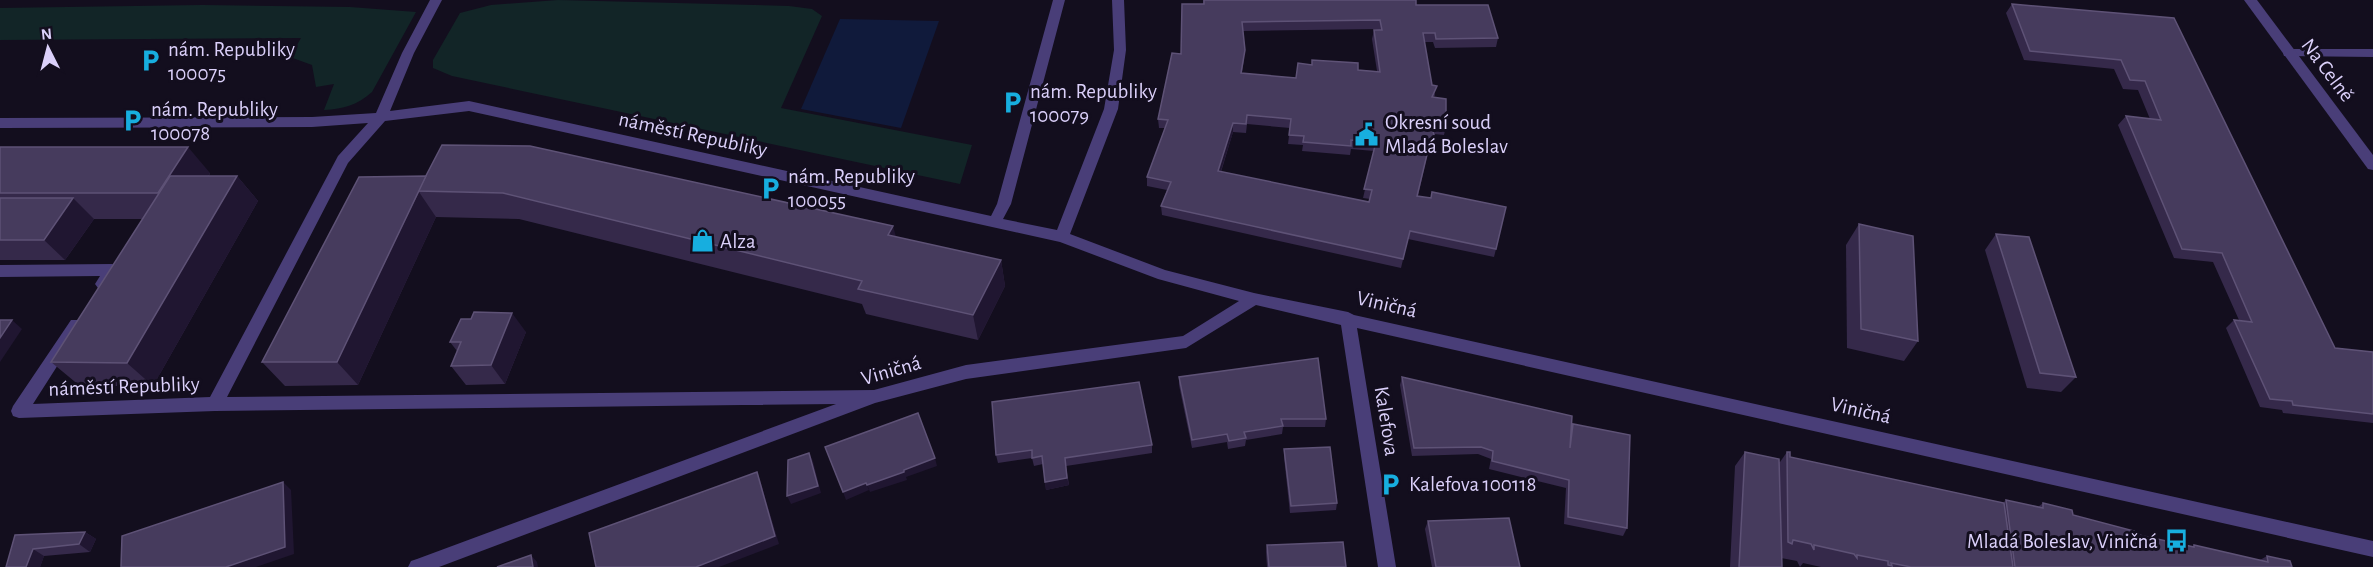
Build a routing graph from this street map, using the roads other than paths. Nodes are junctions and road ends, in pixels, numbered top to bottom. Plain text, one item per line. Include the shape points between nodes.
1 (436, 0) edge
2 (1059, 0) edge
3 (1118, 0) edge
4 (2250, 0) edge
5 (2289, 53) junction
6 (2373, 53) edge
7 (381, 117) junction
8 (0, 123) edge
9 (2373, 165) edge
10 (995, 221) junction
11 (1062, 237) junction
12 (0, 271) edge
13 (1254, 299) junction
14 (1348, 318) junction
15 (874, 397) junction
16 (216, 404) junction
17 (2373, 549) edge
18 (417, 567) edge
19 (1387, 567) edge

1 - 7 street, náměstí Republiky via 408,52
2 - 10 street via 1004,204
3 - 11 street via 1120,50 1111,109
4 - 5 street, Na Celně
5 - 6 street
5 - 9 street, Na Celně
7 - 8 street, náměstí Republiky via 312,122
7 - 10 street, náměstí Republiky via 469,106
7 - 16 street, náměstí Republiky via 343,160
10 - 11 street, náměstí Republiky
11 - 13 street, náměstí Republiky via 1163,275
12 - 16 street, náměstí Republiky via 112,270 19,411
13 - 14 street, Viničná
13 - 15 street, Viničná via 1186,342 966,372
14 - 17 street, Viničná
14 - 19 street, Kalefova
15 - 16 street
15 - 18 street, Viničná

